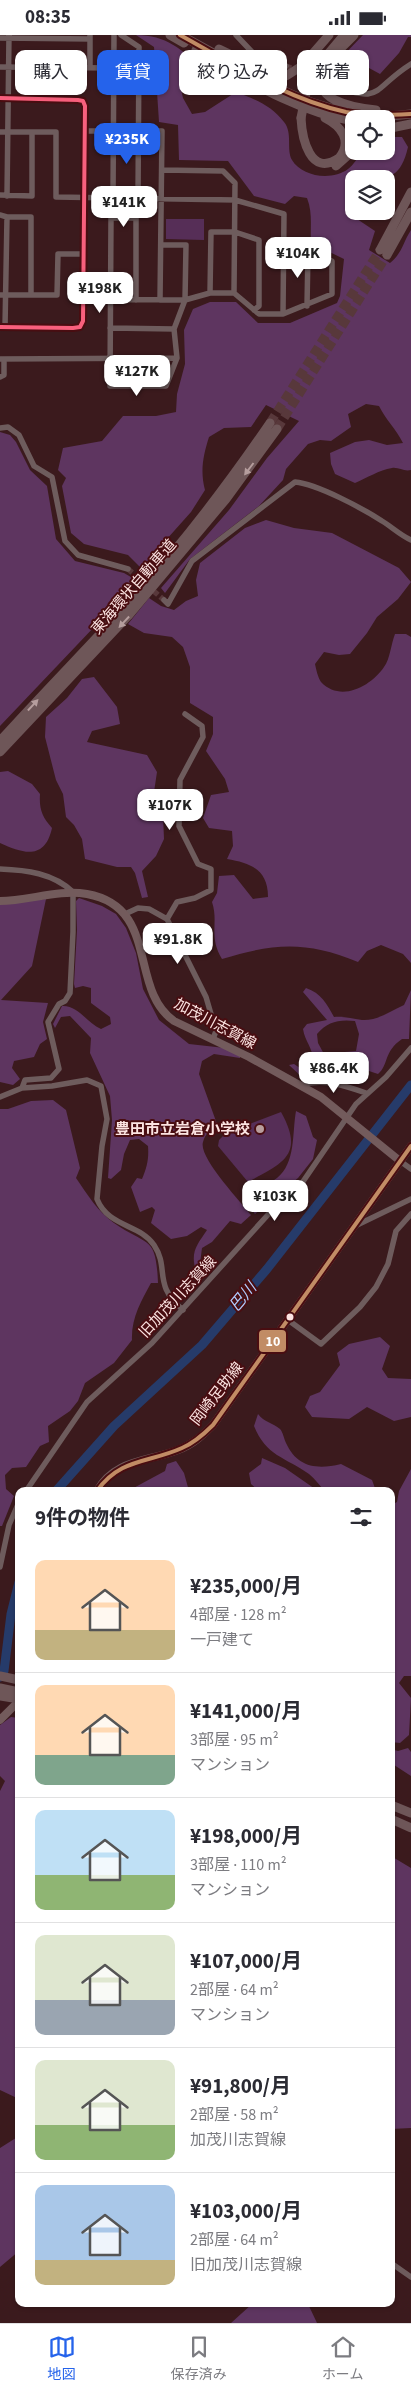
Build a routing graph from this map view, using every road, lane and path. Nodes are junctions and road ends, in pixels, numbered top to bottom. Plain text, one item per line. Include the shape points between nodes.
1 (114, 35) edge
2 (121, 35) edge
3 (170, 35) edge
4 (180, 35) edge
5 (187, 35) edge
6 (236, 35) edge
7 (329, 35) edge
8 (338, 35) edge
9 (344, 35) edge
10 (354, 35) edge
11 (9, 36) edge
12 (90, 37) edge
13 (0, 38) edge
14 (114, 50) edge
15 (196, 50) edge
16 (250, 50) edge
17 (326, 50) edge
18 (331, 50) edge
19 (411, 65) edge
20 (0, 67) edge
21 (8, 67) junction
22 (90, 68) junction
23 (97, 68) edge
24 (114, 95) edge
25 (273, 95) edge
26 (275, 95) edge
27 (303, 95) edge
28 (369, 95) edge
29 (0, 99) edge
30 (8, 99) junction
31 (411, 112) edge
32 (299, 117) junction
33 (345, 119) edge
34 (395, 123) edge
35 (411, 123) edge
36 (395, 127) edge
37 (85, 131) junction
38 (113, 131) junction
39 (138, 131) junction
40 (0, 132) edge
41 (8, 132) junction
42 (32, 132) junction
43 (345, 159) edge
44 (162, 170) junction
45 (411, 192) edge
46 (0, 195) edge
47 (7, 196) junction
48 (84, 197) junction
49 (113, 198) junction
50 (138, 198) junction
51 (161, 199) junction
52 (235, 199) junction
53 (411, 212) edge
54 (3, 216) edge
55 (235, 232) junction
56 (390, 241) junction
57 (161, 245) junction
58 (284, 252) junction
59 (308, 252) junction
60 (383, 252) tunnel mouth
61 (84, 255) junction
62 (210, 293) junction
63 (234, 293) junction
64 (3, 295) edge
65 (31, 295) junction
66 (84, 299) junction
67 (111, 300) junction
68 (136, 300) junction
69 (160, 300) junction
70 (185, 301) junction
71 (308, 305) junction
72 (254, 310) junction
73 (283, 314) junction
74 (3, 327) edge
75 (110, 328) junction
76 (174, 329) junction
77 (110, 357) junction
78 (177, 358) junction
79 (2, 359) edge
80 (0, 377) edge
81 (0, 428) edge
82 (411, 540) edge
83 (128, 569) tunnel mouth
84 (164, 600) dead end
85 (185, 714) dead end
86 (0, 741) edge
87 (0, 752) edge
88 (0, 869) edge
89 (73, 892) junction
90 (0, 901) edge
91 (125, 914) junction
92 (167, 919) junction
93 (212, 1039) junction
94 (411, 1048) edge
95 (302, 1085) junction
96 (22, 1087) junction
97 (366, 1093) junction
98 (0, 1097) edge
99 (348, 1119) junction
100 (411, 1145) edge
101 (400, 1161) junction
102 (411, 1169) edge
103 (411, 1199) edge
104 (411, 1214) edge
105 (355, 1226) junction
106 (183, 1310) junction
107 (288, 1320) junction
108 (29, 1487) edge
109 (100, 1487) edge
110 (15, 1511) edge
111 (0, 1567) edge
112 (0, 1676) edge
113 (15, 1679) edge
114 (0, 1688) edge
115 (15, 1691) edge
116 (0, 1696) edge
117 (15, 1699) edge
118 (15, 1704) edge
119 (0, 1720) edge
120 (395, 1807) edge
121 (411, 1813) edge
122 (395, 1821) edge
123 (411, 1828) edge
124 (395, 2266) edge
125 (411, 2277) edge

1 - 14 street
2 - 39 street via 139,47
3 - 15 highway
4 - 31 highway via 314,105 358,115
5 - 7 highway via 267,73 281,76 298,70
6 - 16 street
8 - 17 highway
9 - 18 highway
10 - 31 highway via 325,67 322,82 328,95 356,108
11 - 12 street
11 - 13 street
11 - 21 street
12 - 22 street
19 - 28 street via 382,89
20 - 21 street
21 - 22 street
21 - 30 street
22 - 23 street
24 - 38 street
25 - 32 highway via 338,126 346,142 339,158 324,163 312,157 304,142
26 - 33 highway via 311,111
27 - 32 highway, bridge
29 - 30 street
30 - 37 street via 82,101 85,105
30 - 41 street
32 - 43 highway via 300,147 313,165 334,167
34 - 35 highway
35 - 36 highway
37 - 38 street
37 - 48 street
38 - 39 street
38 - 49 street
39 - 44 street via 162,131
39 - 50 street
40 - 41 street
41 - 42 street
41 - 47 street
42 - 47 street via 32,196
42 - 48 street via 56,132 56,197
44 - 51 street
44 - 52 street via 223,171 236,183
45 - 56 highway
46 - 47 street
48 - 49 street
48 - 61 street
49 - 50 street
50 - 51 street
51 - 52 street
51 - 57 street
52 - 55 street
52 - 58 street via 284,214
53 - 56 highway
54 - 64 street
54 - 65 street via 31,217
55 - 62 street via 211,232
55 - 63 street
55 - 72 street via 259,240 259,306
56 - 60 highway
57 - 69 street
57 - 70 street via 186,245
58 - 59 street
58 - 73 street
59 - 71 street
59 - 71 street via 332,261 332,294
61 - 65 street via 58,254 57,295
61 - 66 street
62 - 63 street
62 - 70 street
63 - 72 street
64 - 65 street
64 - 74 street
66 - 67 street
66 - 74 street via 80,327
67 - 68 street
67 - 68 street via 111,218 136,218
67 - 75 street
68 - 69 street
69 - 70 street
70 - 76 street
71 - 73 street
72 - 73 street via 259,314
75 - 76 street
75 - 77 street
76 - 78 street
77 - 78 street
77 - 78 street via 110,386 166,386
77 - 79 street via 91,360
79 - 80 street via 4,375
81 - 83 street via 8,427 19,435 34,466 52,477 65,541 78,555
82 - 84 street via 328,493 295,482 192,561 168,604
85 - 92 street via 202,726 203,737 180,780 179,826 198,863 211,869 211,890 176,902
86 -> 87 highway, 東海環状自動車道 via 150,579 273,426 226,499 128,617
88 - 89 street via 28,870 63,883
89 - 90 main road, 加茂川志賀線
89 - 91 main road, 加茂川志賀線 via 98,897
89 - 96 street via 70,993 65,1001 58,1004 48,1022 58,1069 52,1078 25,1080
91 - 92 street via 149,909
91 - 93 main road, 加茂川志賀線 via 139,940 160,1009 174,1021
92 - 93 street via 206,997 216,1031
93 - 95 main road, 加茂川志賀線
94 - 97 street, 旧加茂川志賀線 via 386,1077
95 - 97 street via 341,1084
95 - 99 main road, 加茂川志賀線
96 - 98 street
96 - 106 street via 87,1080 101,1086 107,1119 97,1199 107,1214 154,1245 163,1284 173,1302
97 - 99 street, 旧加茂川志賀線
99 - 101 main road, 加茂川志賀線
99 - 106 street, 旧加茂川志賀線 via 302,1183 275,1207
100 - 101 main road, 岡崎足助線
101 - 102 street
101 - 105 main road, 岡崎足助線
103 - 105 street
104 - 107 street via 396,1231 388,1264 376,1287 321,1344
105 - 107 main road, 岡崎足助線
106 - 108 street, 旧加茂川志賀線 via 140,1355 87,1402
107 - 109 main road, 岡崎足助線 via 221,1415 201,1437 178,1450 126,1463 108,1476
110 - 111 street
112 - 113 highway
114 - 115 highway
116 - 117 highway
118 - 119 main road
120 - 121 highway
122 - 123 highway
124 - 125 street

